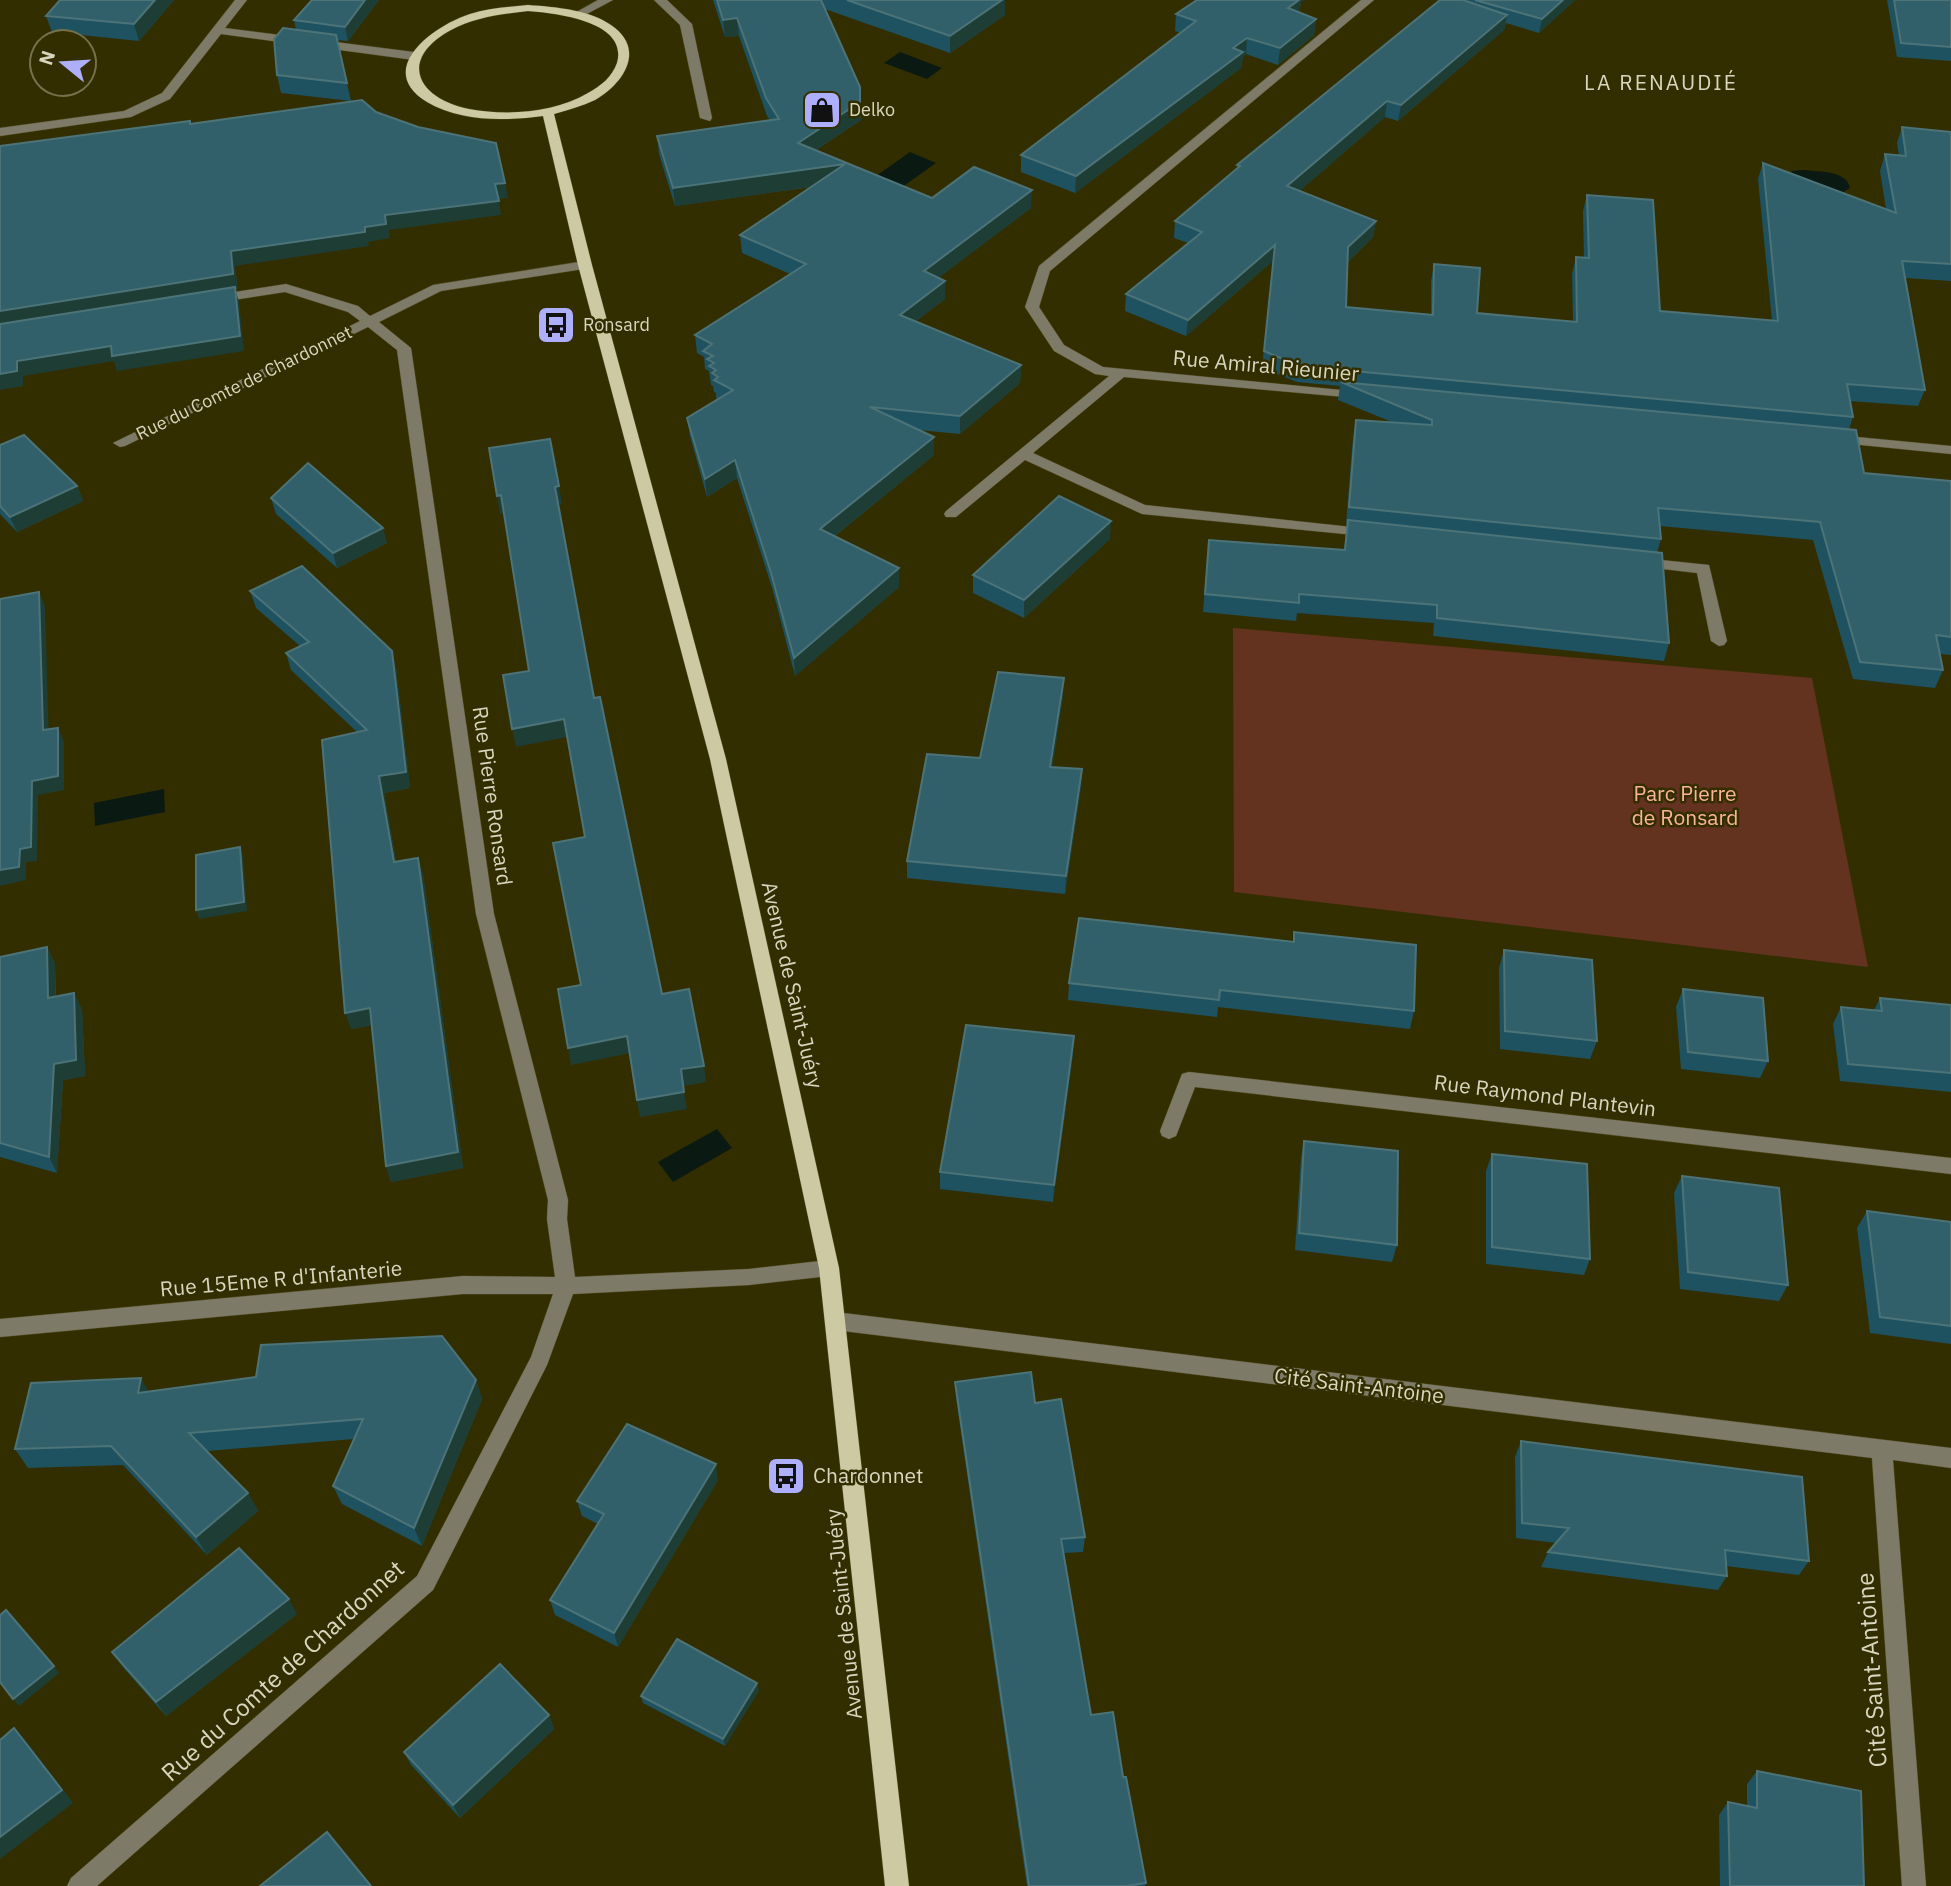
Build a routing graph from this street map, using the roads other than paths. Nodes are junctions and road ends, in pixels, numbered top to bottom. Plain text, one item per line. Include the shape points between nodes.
1 (241, 0) edge
2 (607, 0) edge
3 (660, 0) edge
4 (1368, 0) edge
5 (502, 5) edge
6 (579, 14) junction
7 (218, 30) junction
8 (414, 56) junction
9 (548, 112) junction
10 (706, 118) dead end
11 (0, 132) edge
12 (585, 265) junction
13 (204, 301) edge
14 (369, 323) junction
15 (1121, 373) junction
16 (1372, 397) edge
17 (1818, 438) edge
18 (120, 443) dead end
19 (1951, 450) edge
20 (1023, 454) junction
21 (951, 514) dead end
22 (1392, 536) edge
23 (1624, 561) edge
24 (1720, 640) dead end
25 (1169, 1131) dead end
26 (1951, 1166) edge
27 (829, 1268) junction
28 (566, 1286) junction
29 (835, 1321) junction
30 (0, 1328) edge
31 (1882, 1451) junction
32 (1951, 1458) edge
33 (79, 1886) edge
34 (897, 1886) edge
35 (1914, 1886) edge

1 - 7 street
2 - 6 street
3 - 10 street via 686,23
4 - 15 street, Rue Amiral Rieunier via 1044,269 1032,307 1059,348 1100,371
5 - 6 main road
5 - 8 main road via 446,27
6 - 9 main road via 603,24 618,38 624,54 620,72 580,102
7 - 8 street
7 - 11 street via 166,96 127,114
8 - 9 main road via 411,74 421,92 443,106 511,117
9 - 12 main road, Avenue de Saint-Juéry
12 - 14 street, Rue du Comte de Chardonnet via 438,288
12 - 27 main road, Avenue de Saint-Juéry via 718,759
13 - 14 street, Rue du Comte de Chardonnet via 286,288 353,309
14 - 18 street, Rue du Comte de Chardonnet
14 - 28 street, Rue Pierre Ronsard via 404,348 485,914 558,1200
15 - 16 street, Rue Amiral Rieunier
15 - 20 street
17 - 19 street
20 - 21 street
20 - 22 street via 1142,509
23 - 24 street via 1704,569
25 - 26 street, Rue Raymond Plantevin via 1189,1079
27 - 28 street via 749,1277
27 - 29 main road, Avenue de Saint-Juéry
28 - 30 street, Rue 15Eme R d'Infanterie via 463,1285
28 - 33 street, Rue du Comte de Chardonnet via 540,1359 425,1583
29 - 31 street, Cité Saint-Antoine
29 - 34 main road, Avenue de Saint-Juéry
31 - 32 street, Cité Saint-Antoine
31 - 35 street, Cité Saint-Antoine

